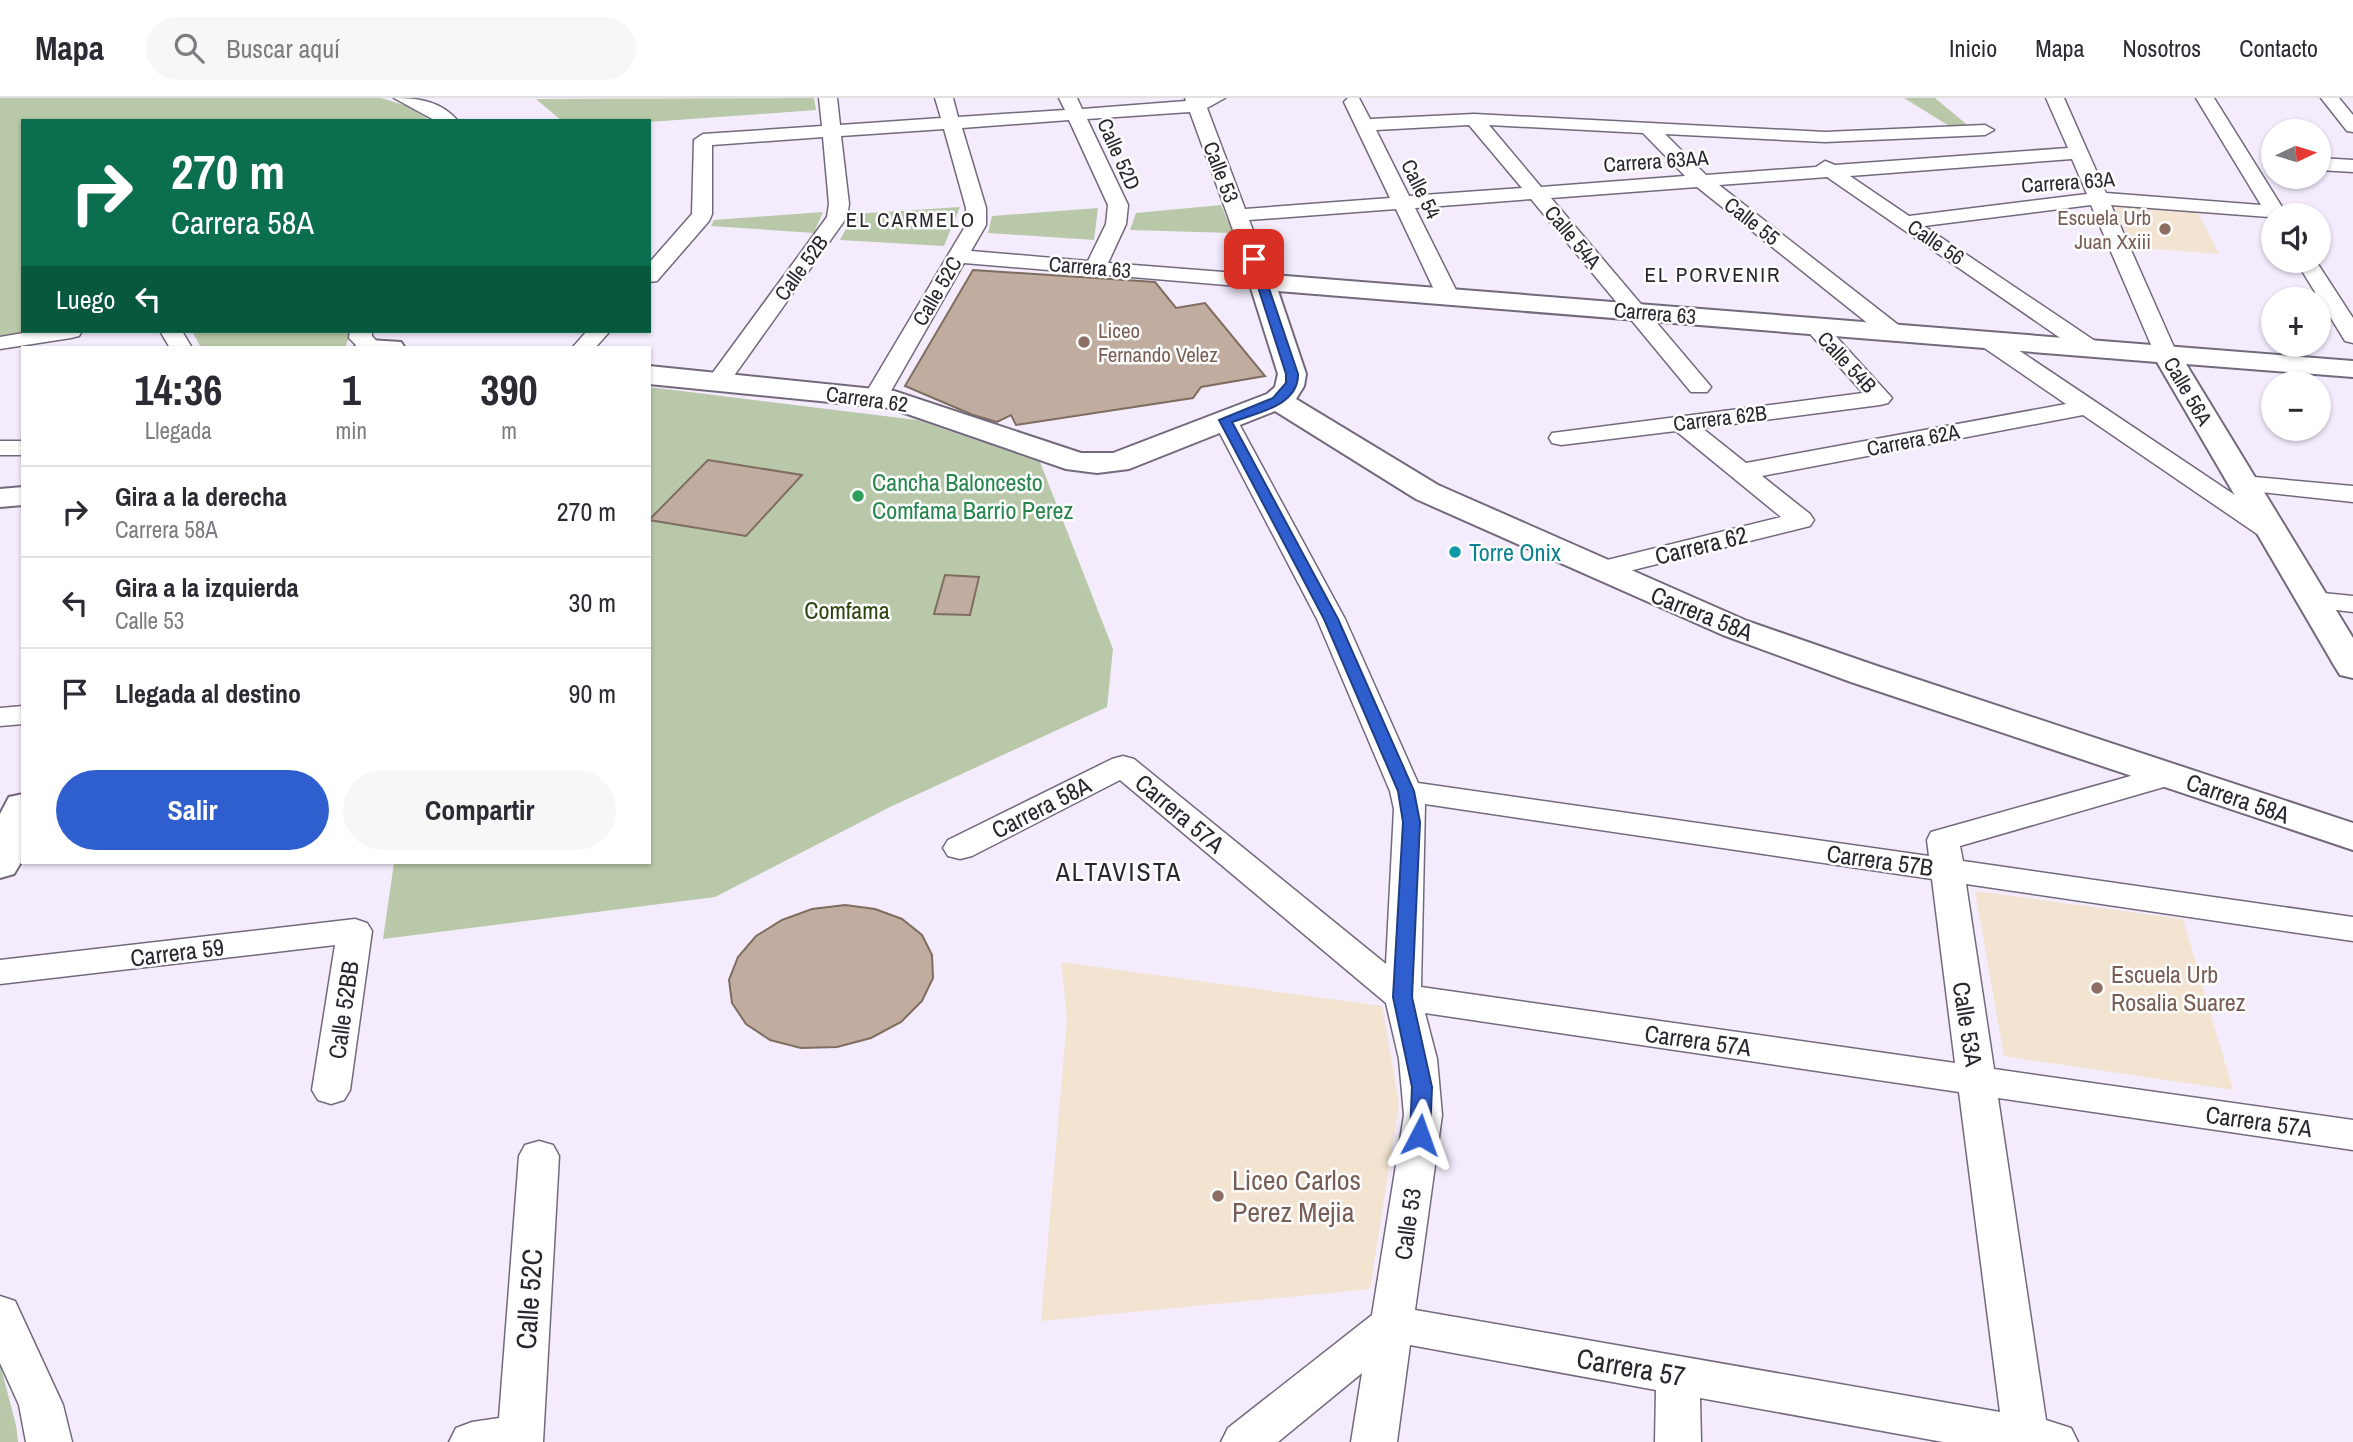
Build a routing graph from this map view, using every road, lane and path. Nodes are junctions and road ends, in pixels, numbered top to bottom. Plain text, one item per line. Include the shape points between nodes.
1 (403, 98) edge
2 (828, 98) edge
3 (944, 98) edge
4 (1216, 98) edge
5 (2055, 98) edge
6 (2205, 98) edge
7 (2330, 98) edge
8 (456, 100) dead end
9 (1195, 102) edge
10 (1353, 102) dead end
11 (1072, 106) edge
12 (446, 119) edge
13 (459, 119) edge
14 (1474, 119) junction
15 (951, 122) junction
16 (1364, 125) junction
17 (2353, 127) edge
18 (1649, 129) junction
19 (1985, 130) dead end
20 (829, 131) junction
21 (1781, 136) junction
22 (2078, 153) junction
23 (2242, 158) junction
24 (2261, 160) edge
25 (2331, 164) edge
26 (2353, 166) edge
27 (1832, 171) junction
28 (1701, 181) junction
29 (1536, 193) junction
30 (2098, 198) junction
31 (1402, 203) junction
32 (2269, 203) edge
33 (2261, 213) edge
34 (1238, 215) junction
35 (1906, 222) junction
36 (957, 256) junction
37 (1095, 267) junction
38 (2313, 273) edge
39 (651, 274) edge
40 (1262, 282) junction
41 (1448, 296) junction
42 (1636, 312) junction
43 (1814, 326) junction
44 (1893, 332) junction
45 (60, 333) edge
46 (597, 333) edge
47 (2353, 337) edge
48 (1988, 340) junction
49 (4, 343) dead end
50 (585, 346) edge
51 (2090, 348) junction
52 (2166, 354) junction
53 (2353, 369) edge
54 (651, 375) edge
55 (718, 382) junction
56 (1699, 387) dead end
57 (875, 398) junction
58 (1880, 398) joint
59 (1277, 400) junction
60 (2086, 407) junction
61 (1225, 420) junction
62 (1681, 423) junction
63 (1561, 438) dead end
64 (0, 448) edge
65 (21, 449) edge
66 (1741, 472) junction
67 (2243, 484) junction
68 (2353, 494) edge
69 (21, 496) edge
70 (0, 498) edge
71 (2272, 532) junction
72 (1601, 570) junction
73 (2313, 600) junction
74 (2353, 604) edge
75 (2353, 667) edge
76 (21, 715) edge
77 (0, 717) edge
78 (1123, 766) joint
79 (2170, 775) junction
80 (1406, 791) junction
81 (21, 813) edge
82 (2353, 837) edge
83 (960, 848) dead end
84 (9, 857) edge
85 (1947, 870) junction
86 (2353, 929) edge
87 (355, 931) joint
88 (0, 972) edge
89 (1402, 997) junction
90 (1976, 1080) junction
91 (331, 1090) dead end
92 (2353, 1135) edge
93 (539, 1156) dead end
94 (0, 1314) edge
95 (1392, 1324) junction
96 (1678, 1375) junction
97 (520, 1439) edge
98 (2036, 1440) edge
99 (50, 1442) edge
100 (472, 1442) edge
101 (1244, 1442) edge
102 (1374, 1442) edge
103 (1678, 1442) edge

1 - 12 street
2 - 20 street, Calle 52B
3 - 15 street, Calle 52C
4 - 9 street
5 - 22 street, Calle 56A
6 - 23 street
7 - 17 street
8 - 13 street
9 - 11 street
9 - 34 street, Calle 53
10 - 16 street, Calle 54
11 - 15 street
11 - 37 street, Calle 52D via 1118,205 1116,224
14 - 16 street
14 - 18 street
14 - 29 street, Calle 54A
15 - 20 street
15 - 36 street, Calle 52C via 977,218
16 - 31 street, Calle 54
18 - 21 street
18 - 28 street, Calle 55
19 - 21 street
20 - 39 street via 703,140 699,221
20 - 55 street, Calle 52B via 839,204 836,217
21 - 27 street, Calle 56
22 - 27 street, Carrera 63AA
22 - 30 street, Calle 56A
23 - 24 street
23 - 32 street
25 - 26 street
27 - 28 street, Carrera 63AA
27 - 35 street, Calle 56
28 - 29 street, Carrera 63AA
28 - 44 street, Calle 55
29 - 31 street, Carrera 63AA
29 - 42 street, Calle 54A
30 - 33 street, Carrera 63A
30 - 35 street, Carrera 63A
30 - 52 street, Calle 56A
31 - 34 street, Carrera 63AA
31 - 41 street, Calle 54
34 - 40 street, Calle 53
35 - 51 street, Calle 56
36 - 37 street, Carrera 63
36 - 57 street, Calle 52C
37 - 40 street, Carrera 63
38 - 47 street
40 - 41 street, Carrera 63
40 - 59 street, Calle 53 via 1292,374 1292,383
41 - 42 street, Carrera 63
42 - 43 street, Carrera 63
42 - 56 street, Calle 54A
43 - 44 street, Carrera 63
43 - 58 street, Calle 54B
44 - 48 street, Carrera 63
45 - 49 street
46 - 50 street
48 - 51 street, Carrera 63
48 - 60 street
51 - 52 street, Carrera 63
52 - 53 street, Carrera 63
52 - 67 street, Calle 56A
54 - 55 street, Carrera 62
55 - 57 street, Carrera 62
57 - 61 street, Carrera 62 via 912,404 1076,463 1118,462
58 - 62 street, Carrera 62B
59 - 61 street
59 - 72 street, Carrera 58A via 1404,480
60 - 66 street, Carrera 62A
60 - 71 street
61 - 80 street, Calle 53 via 1331,619
62 - 63 street, Carrera 62B
62 - 66 street
64 - 65 street
66 - 72 street, Carrera 62 via 1801,520
67 - 68 street
67 - 71 street, Calle 56A
69 - 70 street
71 - 73 street, Calle 56A
72 - 79 street, Carrera 58A via 1735,628 1851,670
73 - 74 street
73 - 75 street, Calle 56A
76 - 77 street
78 - 83 street, Carrera 58A
78 - 89 street, Carrera 57A
79 - 82 street, Carrera 58A
79 - 85 street, Calle 53A via 1943,840
80 - 85 street, Carrera 57B
80 - 89 street, Calle 53 via 1411,822
81 - 84 street
85 - 86 street, Carrera 57B
85 - 90 street, Calle 53A
87 - 88 street, Carrera 59
87 - 91 street, Calle 52BB
89 - 90 street, Carrera 57A
89 - 95 street, Calle 53 via 1418,1059 1423,1115
90 - 92 street, Carrera 57A
90 - 98 street, Calle 53A
93 - 97 street, Calle 52C
94 - 99 street via 41,1405
95 - 96 street, Carrera 57
95 - 101 street
95 - 102 street, Calle 53
96 - 98 street, Carrera 57
96 - 103 street
97 - 100 street

